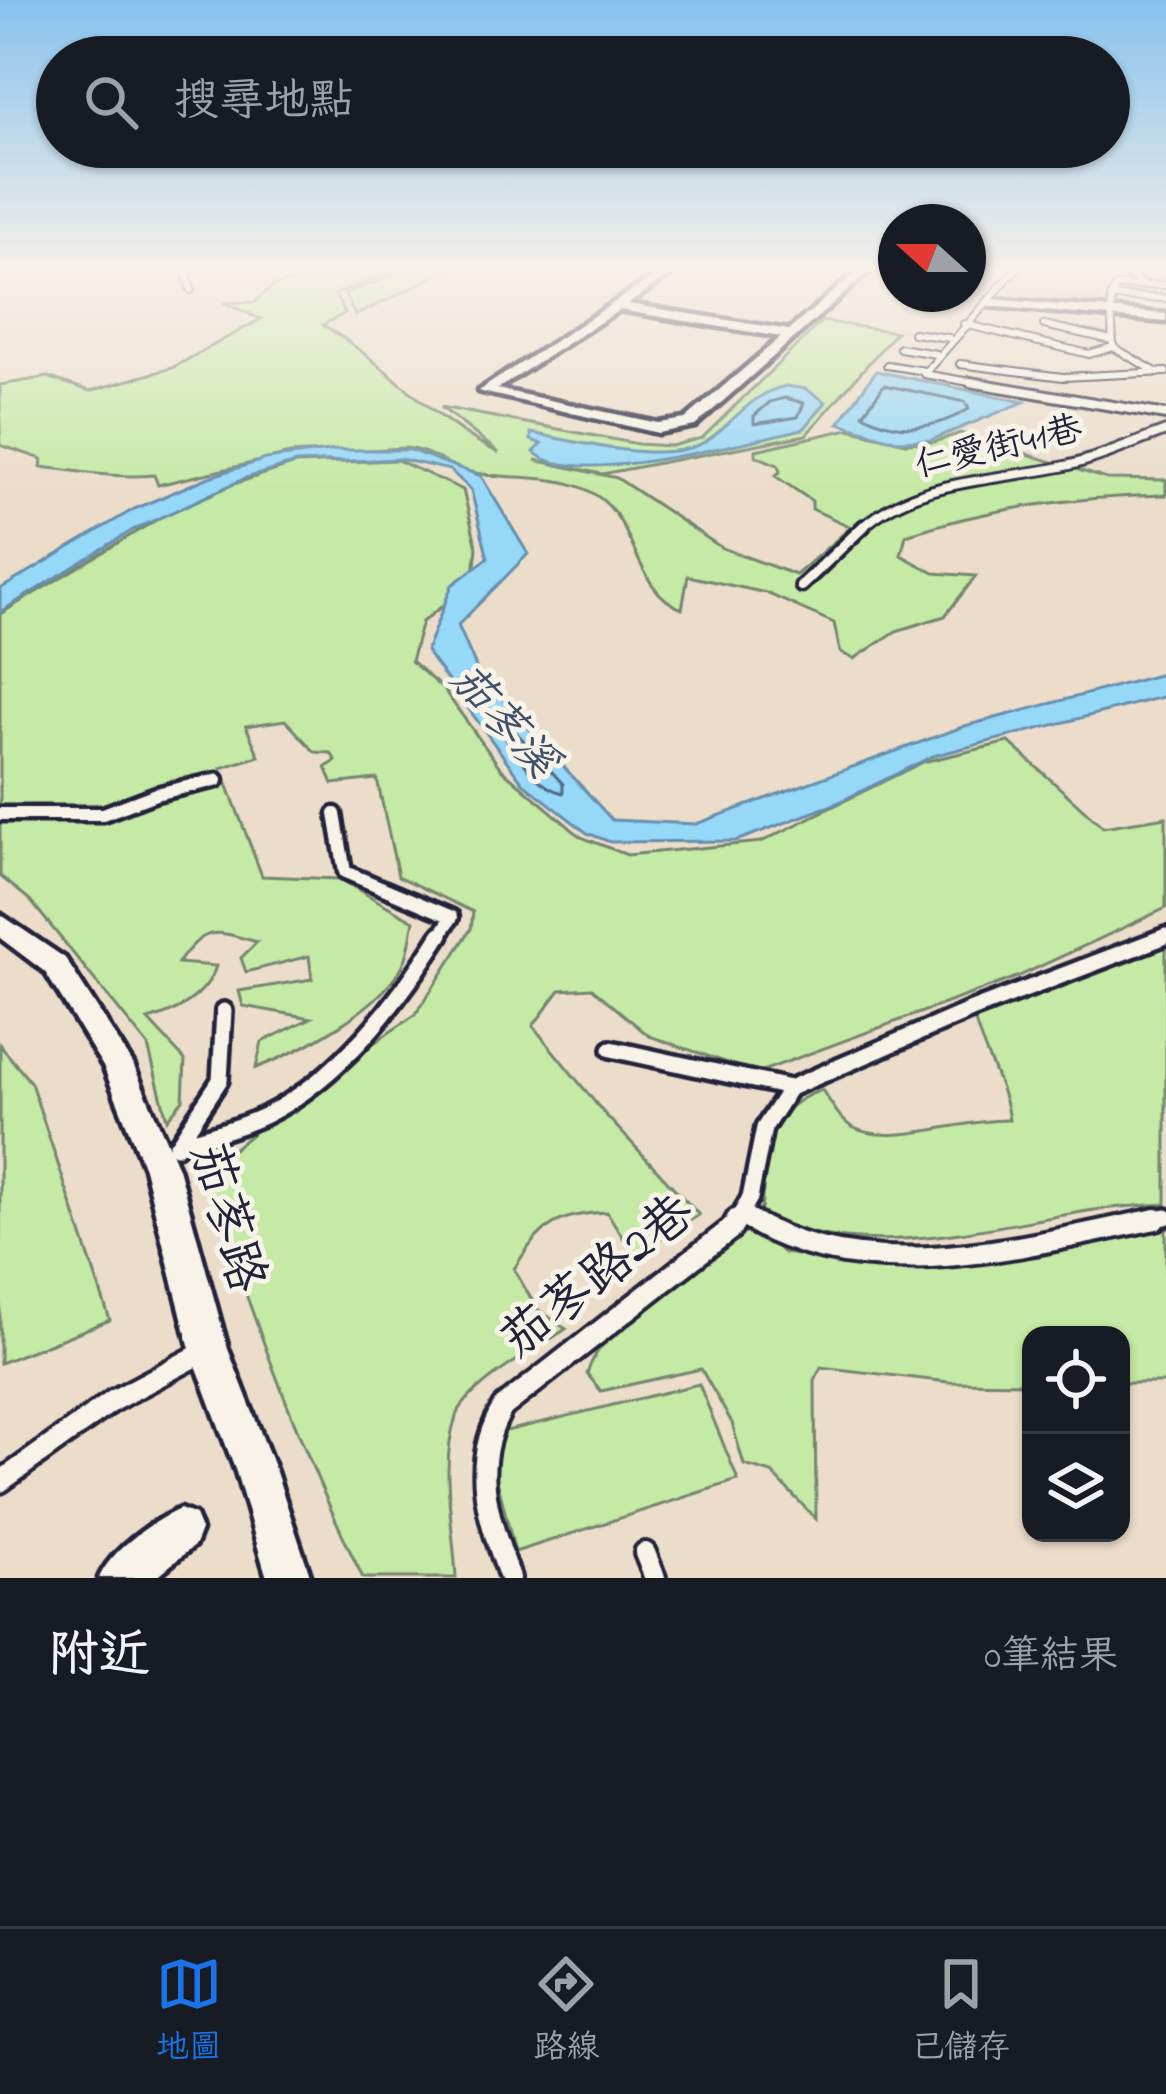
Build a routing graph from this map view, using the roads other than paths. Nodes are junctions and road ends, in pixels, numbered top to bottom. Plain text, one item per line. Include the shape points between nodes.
1 (563, 342) edge
2 (786, 342) edge
3 (946, 342) edge
4 (1036, 342) edge
5 (1104, 342) edge
6 (1113, 344) junction
7 (901, 348) dead end
8 (936, 353) junction
9 (960, 364) dead end
10 (887, 365) dead end
11 (925, 373) junction
12 (1162, 373) edge
13 (1166, 416) edge
14 (1166, 431) edge
15 (801, 586) dead end
16 (217, 780) dead end
17 (0, 814) edge
18 (335, 814) dead end
19 (0, 924) edge
20 (1166, 936) edge
21 (224, 1011) dead end
22 (611, 1049) dead end
23 (790, 1088) junction
24 (169, 1156) junction
25 (743, 1216) junction
26 (1166, 1217) edge
27 (209, 1349) junction
28 (0, 1483) edge
29 (180, 1530) dead end
30 (645, 1552) dead end
31 (122, 1578) edge
32 (289, 1578) edge
33 (510, 1578) edge
34 (656, 1578) edge

1 - 2 street via 485,392 680,427
3 - 8 lane
4 - 6 lane via 1089,354
5 - 6 lane
6 - 12 lane
7 - 8 lane
8 - 11 lane
9 - 12 lane via 1078,380
10 - 11 lane
11 - 13 lane
14 - 15 lane, 仁愛街41巷 via 1067,466 913,494 879,512
16 - 17 lane via 104,814
18 - 24 lane via 345,872 452,917 363,1038 274,1111
19 - 24 street, 茄苳路 via 55,965
20 - 23 lane
21 - 24 lane via 220,1080
22 - 23 lane
23 - 25 lane, 茄苳路2巷 via 764,1127
24 - 27 street, 茄苳路
25 - 26 lane via 789,1242 840,1252 952,1254
25 - 33 lane, 茄苳路2巷 via 503,1407 490,1426 478,1475
27 - 28 lane via 114,1400
27 - 32 street, 茄苳路
29 - 31 street
30 - 34 lane

